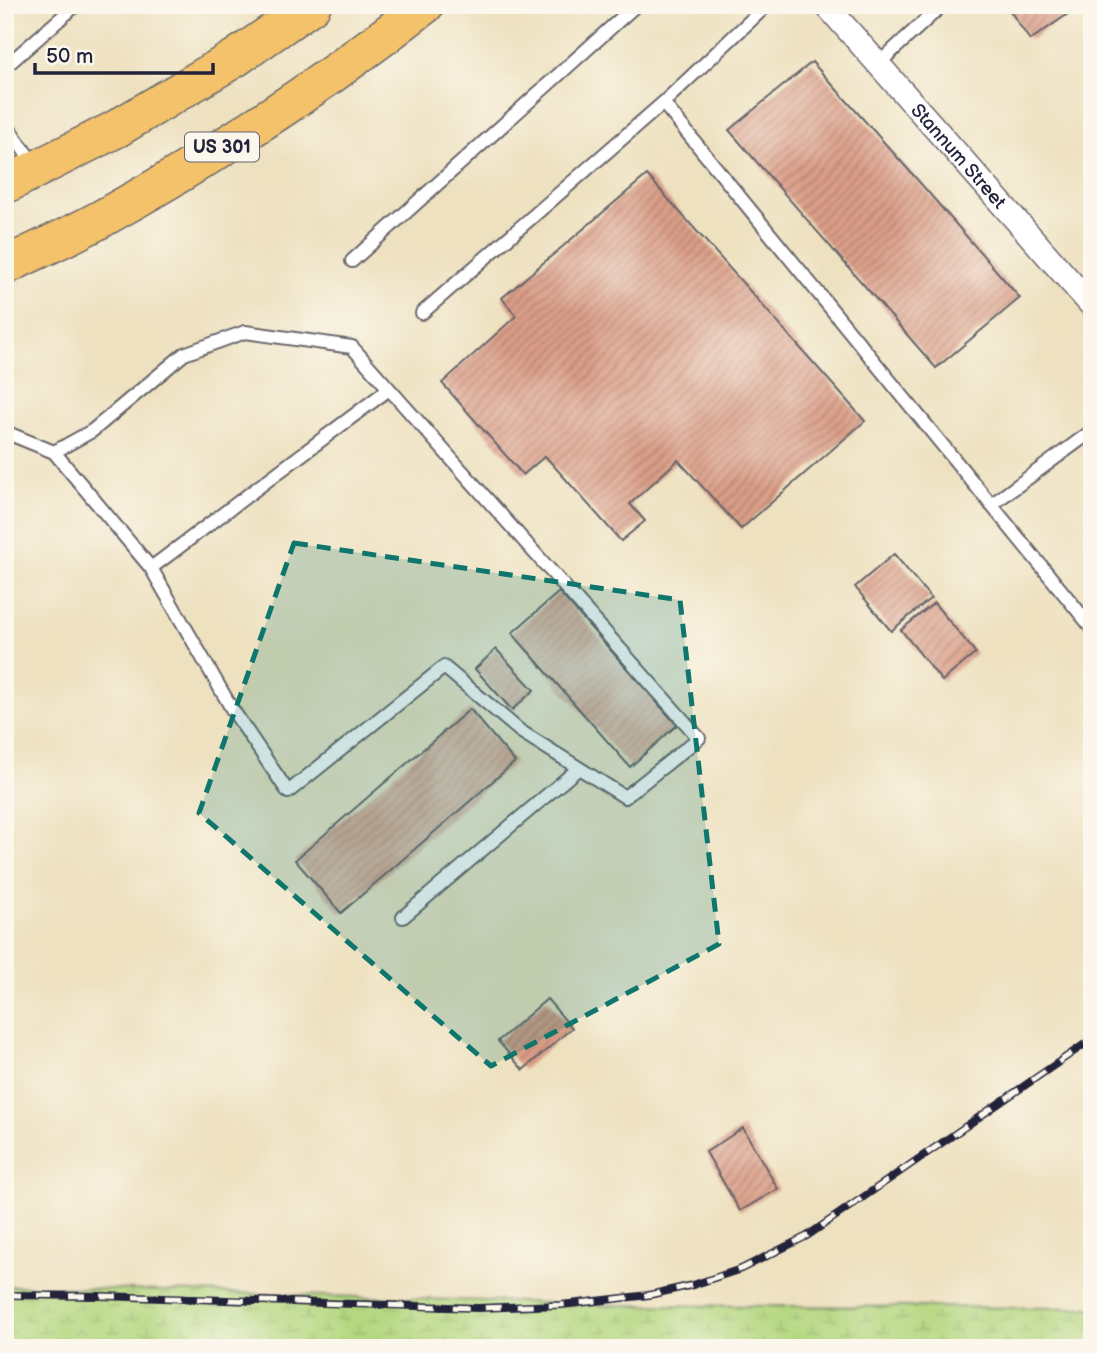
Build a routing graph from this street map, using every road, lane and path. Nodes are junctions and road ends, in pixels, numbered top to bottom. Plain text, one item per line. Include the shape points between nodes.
1 (76, 5) edge
2 (312, 5) edge
3 (390, 5) edge
4 (425, 5) edge
5 (636, 5) edge
6 (767, 5) edge
7 (826, 5) edge
8 (942, 5) edge
9 (877, 64) junction
10 (5, 67) edge
11 (327, 78) junction
12 (663, 103) junction
13 (5, 123) edge
14 (21, 177) edge
15 (352, 261) dead end
16 (5, 266) edge
17 (1092, 306) edge
18 (422, 313) dead end
19 (389, 389) junction
20 (1092, 431) edge
21 (5, 432) edge
22 (54, 452) junction
23 (991, 505) junction
24 (151, 568) junction
25 (1092, 628) edge
26 (579, 768) junction
27 (403, 917) dead end

1 - 10 lane
2 - 14 main road via 237,57 116,129
3 - 11 main road via 338,50
4 - 11 main road, US 301
5 - 15 lane
6 - 12 lane
7 - 9 street, Stannum Street
8 - 9 lane
9 - 17 street, Stannum Street
11 - 16 main road, US 301 via 187,169 99,220
12 - 18 lane
12 - 23 lane
13 - 14 lane
19 - 22 lane via 352,347 245,332 184,354 92,431
19 - 24 lane
19 - 26 lane via 699,738 625,797
20 - 23 lane
21 - 22 lane
22 - 24 lane
23 - 25 lane
24 - 26 lane via 232,709 288,792 444,667 520,731
26 - 27 lane

